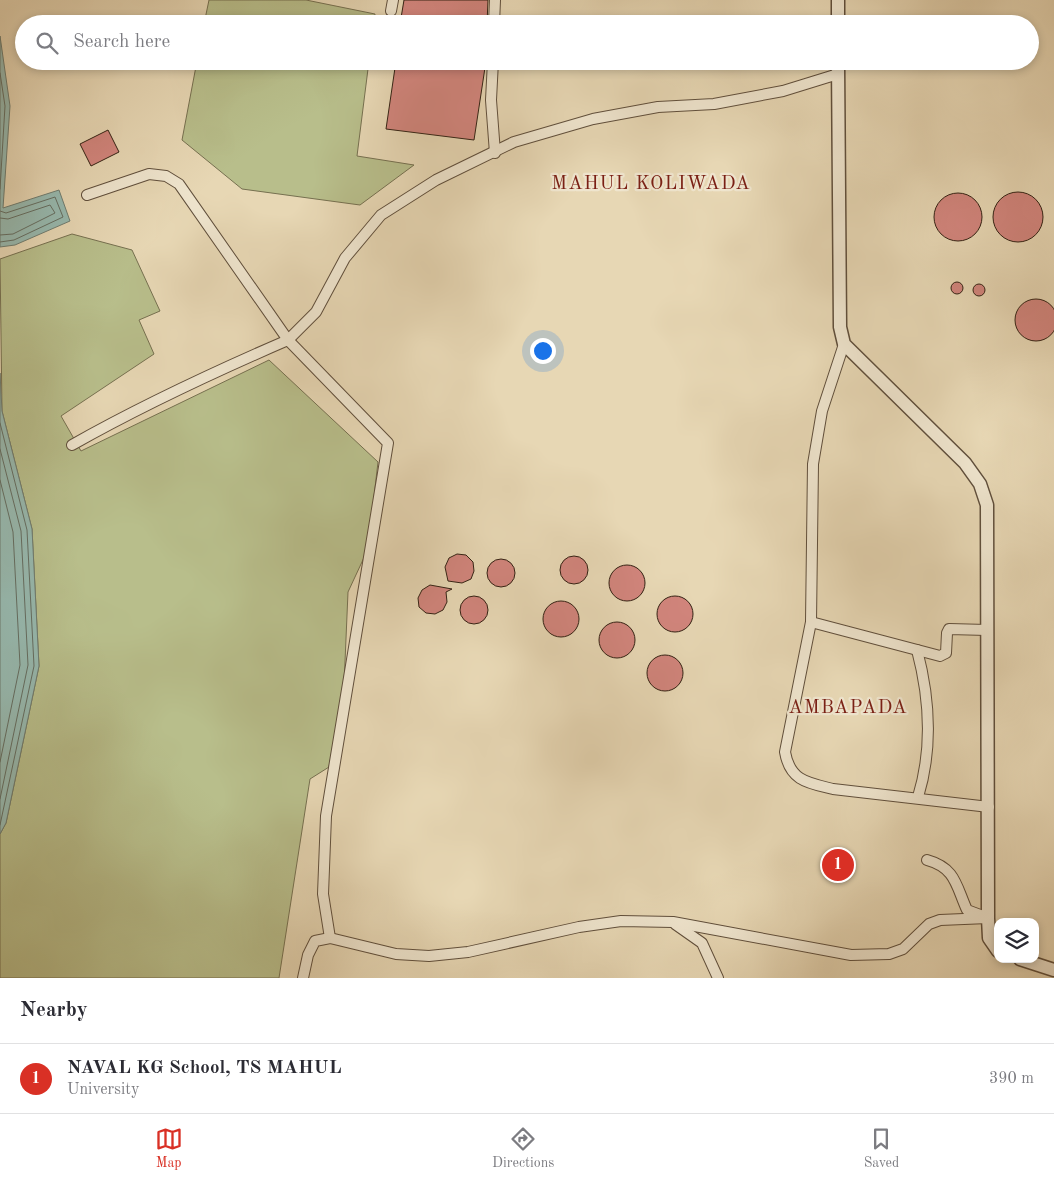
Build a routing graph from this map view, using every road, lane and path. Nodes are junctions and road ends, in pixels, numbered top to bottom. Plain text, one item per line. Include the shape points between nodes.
1 (393, 0) edge
2 (496, 0) edge
3 (838, 0) edge
4 (391, 12) dead end
5 (495, 15) edge
6 (838, 15) edge
7 (493, 70) edge
8 (833, 70) edge
9 (838, 70) edge
10 (495, 153) junction
11 (87, 195) dead end
12 (288, 340) junction
13 (844, 344) junction
14 (72, 445) dead end
15 (811, 622) junction
16 (987, 630) junction
17 (917, 650) junction
18 (918, 797) junction
19 (989, 807) junction
20 (927, 860) dead end
21 (988, 918) junction
22 (673, 922) junction
23 (330, 938) junction
24 (994, 945) edge
25 (1032, 963) edge
26 (1054, 970) edge
27 (303, 978) edge
28 (718, 978) edge

1 - 4 street
2 - 5 street
3 - 6 street
7 - 10 street
8 - 10 street via 783,91 714,104 658,107 593,119 514,142
9 - 13 street via 840,327
10 - 12 street via 436,180 381,215 345,258 316,312
11 - 12 street via 149,174 166,176 179,184
12 - 14 street via 212,374
12 - 23 street via 388,442 326,816 323,894
13 - 15 street via 822,411 813,464
13 - 16 street via 966,463 980,484 987,505
15 - 17 street
15 - 18 street via 785,752 787,766 808,783 833,789
16 - 17 street via 949,629 944,655
16 - 19 street
17 - 18 street via 929,712 928,750
18 - 19 street
19 - 21 street
20 - 21 street via 939,863 955,877 967,910
21 - 22 street via 940,920 929,924 904,949 889,954 861,954
21 - 24 street via 989,938
22 - 23 street via 621,921 579,926 468,952 430,956 396,954
22 - 28 street via 702,943
23 - 27 street via 315,941
25 - 26 street

